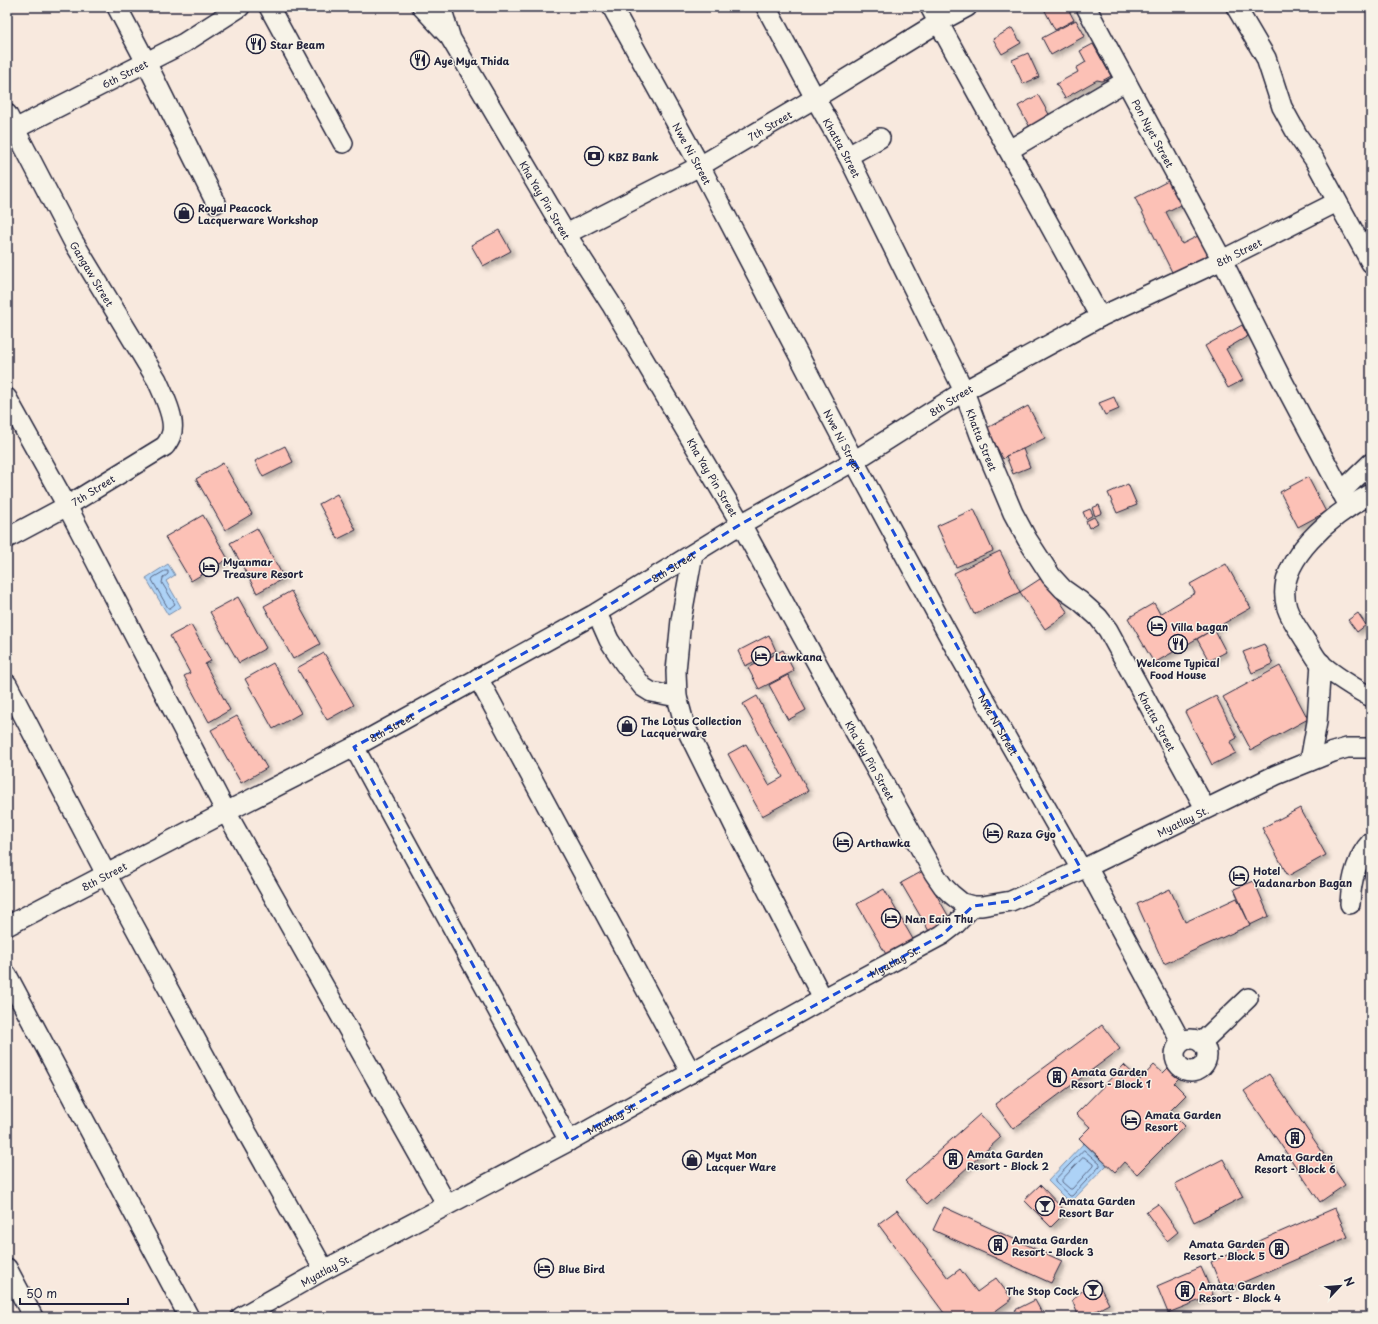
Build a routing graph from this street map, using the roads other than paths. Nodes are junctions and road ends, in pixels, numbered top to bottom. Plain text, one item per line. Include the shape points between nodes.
1 (117, 7) edge
2 (240, 7) edge
3 (270, 7) edge
4 (422, 7) edge
5 (441, 7) edge
6 (612, 7) edge
7 (766, 7) edge
8 (967, 7) edge
9 (1086, 7) edge
10 (1236, 7) edge
11 (935, 14) edge
12 (451, 40) junction
13 (146, 62) junction
14 (1126, 81) junction
15 (815, 98) junction
16 (10, 125) edge
17 (880, 138) dead end
18 (342, 143) dead end
19 (1009, 150) junction
20 (848, 156) junction
21 (700, 166) junction
22 (1337, 202) junction
23 (216, 203) dead end
24 (566, 234) junction
25 (1222, 260) junction
26 (1371, 263) edge
27 (1100, 318) junction
28 (964, 391) junction
29 (7, 398) edge
30 (172, 434) joint
31 (854, 461) junction
32 (1371, 463) edge
33 (1371, 494) edge
34 (1345, 499) junction
35 (67, 506) junction
36 (741, 524) junction
37 (7, 538) edge
38 (693, 554) junction
39 (597, 613) junction
40 (1320, 663) junction
41 (478, 678) junction
42 (7, 684) edge
43 (677, 697) junction
44 (1371, 697) edge
45 (354, 747) junction
46 (1371, 748) edge
47 (1310, 761) junction
48 (1205, 808) junction
49 (226, 812) junction
50 (1371, 842) edge
51 (1084, 868) junction
52 (106, 874) junction
53 (1350, 904) dead end
54 (973, 906) junction
55 (7, 926) edge
56 (7, 975) edge
57 (1248, 998) dead end
58 (823, 999) junction
59 (1181, 1042) junction
60 (1202, 1042) junction
61 (691, 1073) junction
62 (569, 1141) junction
63 (447, 1205) junction
64 (7, 1268) edge
65 (324, 1270) junction
66 (33, 1317) edge
67 (189, 1317) edge
68 (241, 1317) edge

1 - 13 street
2 - 13 street, 6th Street via 184,43
3 - 18 street
4 - 12 street
5 - 12 street, Kha Yay Pin Street
6 - 21 street, Nwe Ni Street
7 - 15 street, Khatta Street
8 - 11 street, 7th Street
9 - 14 street, Pon Nyet Street
10 - 22 street via 1266,58 1282,107
11 - 15 street, 7th Street
11 - 19 street
12 - 24 street, Kha Yay Pin Street
13 - 16 street, 6th Street
13 - 23 street
14 - 19 street
14 - 25 street, Pon Nyet Street
15 - 20 street, Khatta Street
15 - 21 street, 7th Street
16 - 30 street, Gangaw Street via 73,241 157,380 167,402
17 - 20 street
19 - 27 street
20 - 28 street, Khatta Street
21 - 24 street, 7th Street
21 - 31 street, Nwe Ni Street
22 - 25 street, 8th Street
22 - 26 street
24 - 36 street, Kha Yay Pin Street via 611,304
25 - 27 street, 8th Street
25 - 34 street, Pon Nyet Street
27 - 28 street, 8th Street
28 - 31 street, 8th Street
28 - 48 street, Khatta Street via 980,435 1026,539 1051,576 1108,630
29 - 35 street
30 - 35 street, 7th Street via 164,446
31 - 36 street, 8th Street
31 - 51 street, Nwe Ni Street via 957,651
32 - 34 street
33 - 34 street
34 - 40 street via 1297,557 1288,574 1284,591 1290,617
35 - 37 street, 7th Street
35 - 49 street
36 - 38 street, 8th Street
36 - 54 street, Kha Yay Pin Street via 934,873 951,894 962,903
38 - 39 street, 8th Street
38 - 43 street via 681,620 676,671
39 - 41 street, 8th Street
39 - 43 street via 609,640 643,686 651,692
40 - 44 street
40 - 47 street via 1316,722
41 - 45 street, 8th Street
41 - 61 street
42 - 52 street
43 - 58 street via 685,726
45 - 49 street, 8th Street
45 - 62 street
46 - 47 street, Myatlay St. via 1347,748
47 - 48 street, Myatlay St.
48 - 51 street, Myatlay St.
49 - 52 street, 8th Street
49 - 63 street
50 - 53 street via 1351,883
51 - 54 street, Myatlay St. via 1011,901
51 - 59 street, Nwe Ni Street
52 - 55 street, 8th Street
52 - 65 street
54 - 58 street, Myatlay St. via 942,935
56 - 67 street
57 - 60 street
58 - 61 street, Myatlay St.
59 - 60 street via 1191,1038
59 - 60 street via 1175,1052 1177,1063 1191,1072 1202,1068 1208,1058
61 - 62 street, Myatlay St.
62 - 63 street, Myatlay St.
63 - 65 street, Myatlay St.
64 - 66 street
65 - 68 street, Myatlay St.

